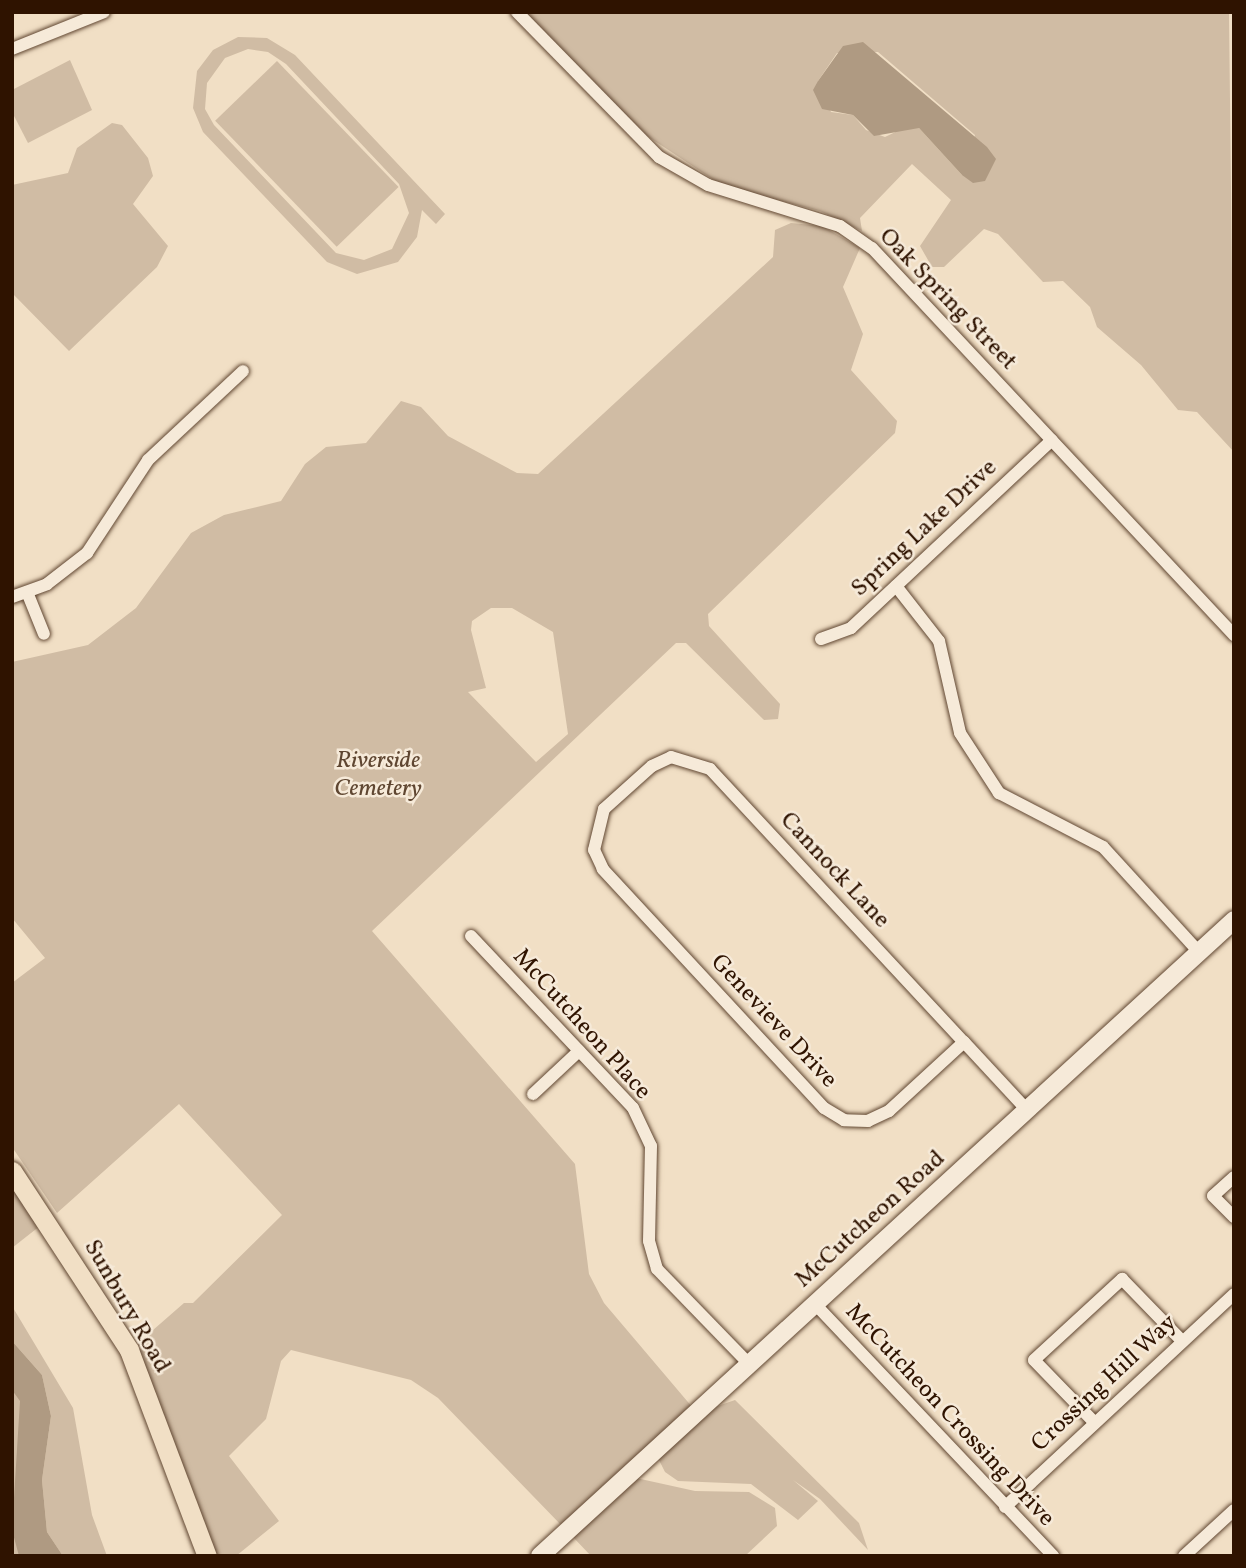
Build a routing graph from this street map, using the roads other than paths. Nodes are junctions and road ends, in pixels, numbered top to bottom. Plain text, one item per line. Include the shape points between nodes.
1 (104, 12) edge
2 (517, 12) edge
3 (12, 48) edge
4 (243, 371) dead end
5 (1052, 440) junction
6 (896, 586) junction
7 (27, 592) junction
8 (12, 597) edge
9 (44, 635) dead end
10 (1234, 635) edge
11 (821, 639) dead end
12 (594, 828) joint
13 (1234, 920) edge
14 (471, 936) dead end
15 (1199, 952) junction
16 (964, 1042) junction
17 (579, 1051) junction
18 (533, 1094) dead end
19 (1027, 1110) junction
20 (12, 1171) edge
21 (1234, 1177) edge
22 (1234, 1217) edge
23 (1234, 1294) edge
24 (816, 1304) junction
25 (1182, 1341) junction
26 (748, 1363) junction
27 (1094, 1422) junction
28 (1005, 1507) junction
29 (1234, 1510) edge
30 (1188, 1555) edge
31 (207, 1556) edge
32 (540, 1556) edge
33 (1053, 1556) edge

1 - 3 street
2 - 5 street, Oak Spring Street via 659,157 708,185 840,226 872,248
4 - 7 street via 148,460 87,553
5 - 6 street, Spring Lake Drive
5 - 10 street, Oak Spring Street
6 - 11 street, Spring Lake Drive via 850,628
6 - 15 street via 939,641 960,733 999,793 1103,847
7 - 8 street
7 - 9 street
12 - 16 street, Cannock Lane via 604,809 652,766 671,757 701,764
12 - 16 street, Genevieve Drive via 603,869 824,1108 844,1120 867,1121 889,1111
13 - 15 main road, McCutcheon Road
14 - 17 street, McCutcheon Place
15 - 19 main road, McCutcheon Road
16 - 19 street, Cannock Lane
17 - 18 street
17 - 26 street, McCutcheon Place via 633,1108 651,1146 649,1241 657,1269
19 - 24 main road, McCutcheon Road
20 - 31 main road, Sunbury Road via 129,1350
21 - 22 street via 1213,1196
23 - 25 street, Crossing Hill Way
24 - 26 main road, McCutcheon Road
24 - 28 street, McCutcheon Crossing Drive
25 - 27 street, Crossing Hill Way
25 - 27 street via 1122,1279 1034,1360
26 - 32 main road, McCutcheon Road
27 - 28 street, Crossing Hill Way
28 - 33 street, McCutcheon Crossing Drive
29 - 30 street

